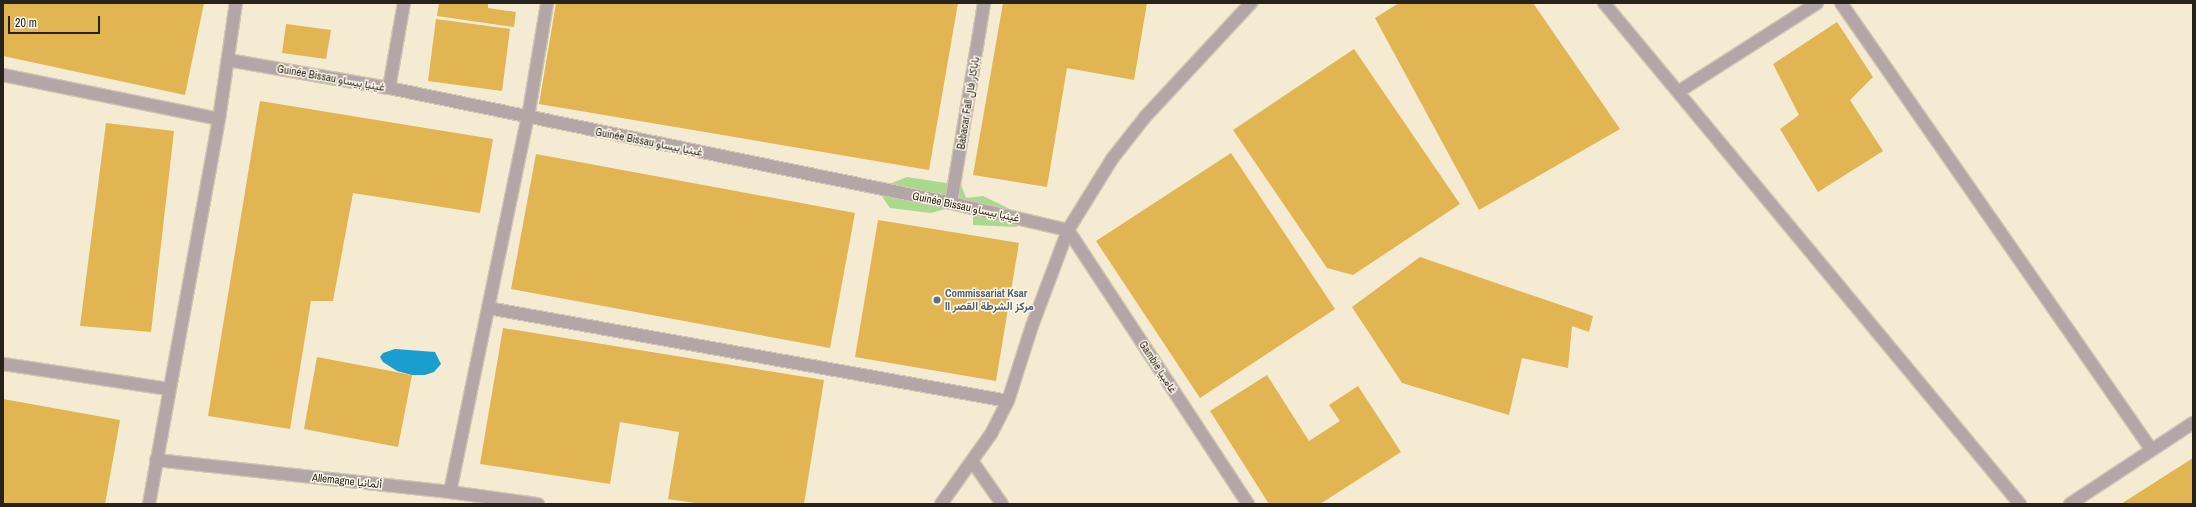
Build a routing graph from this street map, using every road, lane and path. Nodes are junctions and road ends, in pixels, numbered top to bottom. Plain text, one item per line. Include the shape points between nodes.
1 (236, 3) edge
2 (404, 3) edge
3 (546, 3) edge
4 (984, 3) edge
5 (1251, 3) edge
6 (1604, 3) edge
7 (1817, 3) edge
8 (1841, 3) edge
9 (228, 60) junction
10 (3, 74) edge
11 (389, 88) junction
12 (1678, 92) junction
13 (219, 118) junction
14 (528, 118) junction
15 (951, 203) junction
16 (1068, 230) junction
17 (488, 308) junction
18 (3, 364) edge
19 (169, 388) junction
20 (1008, 401) junction
21 (2193, 423) edge
22 (2151, 449) junction
23 (156, 460) junction
24 (972, 462) junction
25 (450, 492) junction
26 (149, 504) edge
27 (538, 504) edge
28 (942, 504) edge
29 (1002, 504) edge
30 (1248, 504) edge
31 (2020, 504) edge
32 (2070, 504) edge

1 - 9 street
2 - 11 street
3 - 14 street
4 - 15 street, Babacar Fall باباكار فال
5 - 16 street via 1145,118 1112,159
6 - 12 street
7 - 12 street
8 - 22 street
9 - 11 street, Guinée Bissau غينيا بيساو
9 - 13 street
10 - 13 street
11 - 14 street, Guinée Bissau غينيا بيساو
12 - 31 street
13 - 19 street
14 - 15 street, Guinée Bissau غينيا بيساو
14 - 17 street
15 - 16 street, Guinée Bissau غينيا بيساو
16 - 20 street via 1032,326
16 - 30 street, Gambie غامبيا
17 - 20 street
17 - 25 street
18 - 19 street
19 - 23 street
20 - 24 street
21 - 22 street
22 - 32 street
23 - 25 street, Allemagne ألمانيا
23 - 26 street
24 - 28 street
24 - 29 street
25 - 27 street, Allemagne ألمانيا

